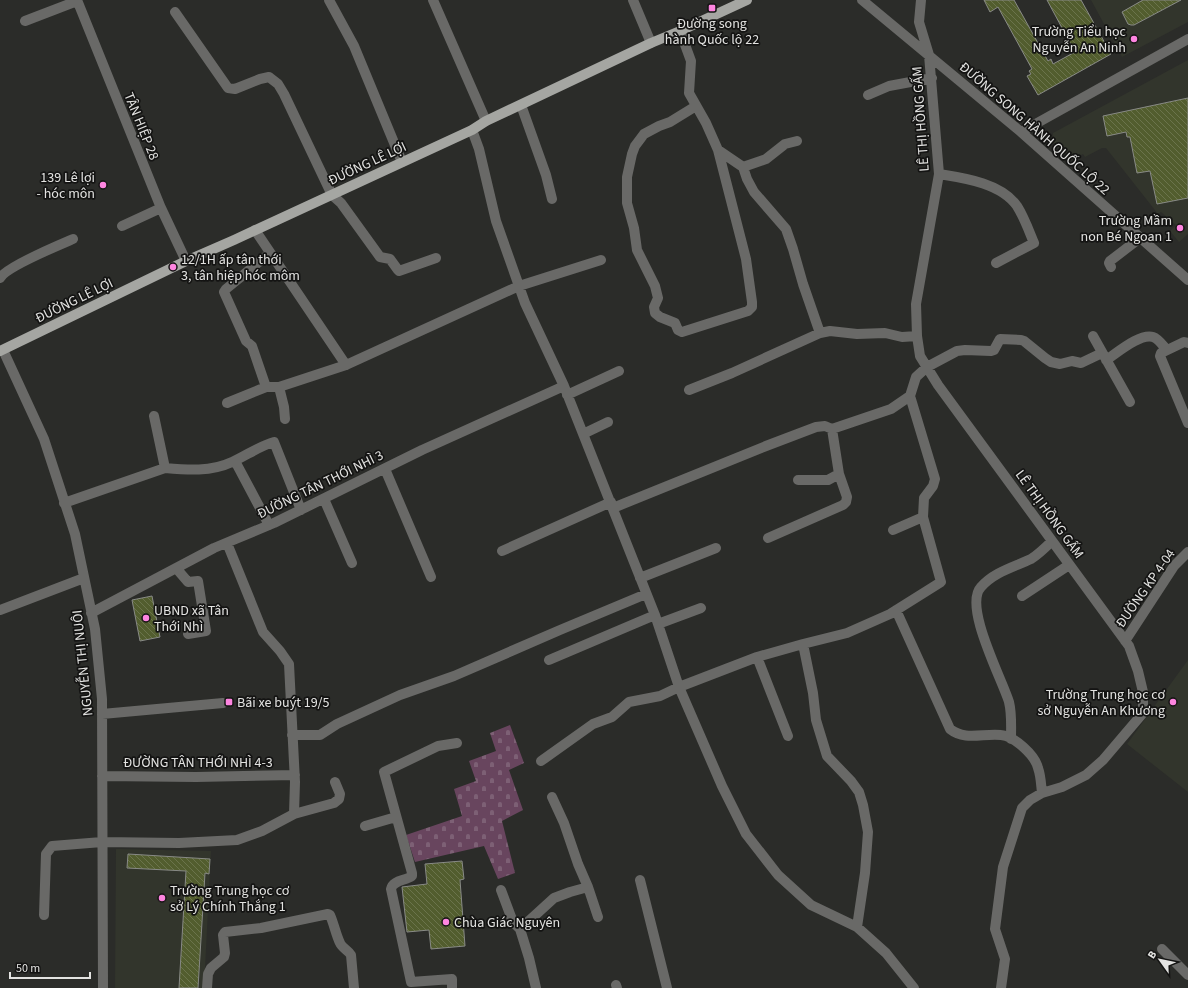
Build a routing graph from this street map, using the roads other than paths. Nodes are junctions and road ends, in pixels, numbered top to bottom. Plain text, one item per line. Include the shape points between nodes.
1 (77, 0) edge
2 (329, 0) edge
3 (433, 0) edge
4 (633, 0) edge
5 (747, 0) edge
6 (862, 0) edge
7 (921, 0) edge
8 (175, 12) dead end
9 (25, 21) dead end
10 (680, 31) junction
11 (1188, 39) edge
12 (651, 43) junction
13 (929, 55) junction
14 (932, 78) junction
15 (868, 95) dead end
16 (521, 105) junction
17 (696, 106) junction
18 (486, 121) junction
19 (472, 130) junction
20 (1021, 132) junction
21 (798, 142) dead end
22 (718, 150) junction
23 (402, 162) junction
24 (742, 167) junction
25 (939, 174) junction
26 (332, 195) junction
27 (552, 199) dead end
28 (161, 208) junction
29 (122, 226) dead end
30 (256, 230) junction
31 (1140, 238) junction
32 (73, 239) dead end
33 (270, 253) junction
34 (436, 258) dead end
35 (601, 260) dead end
36 (186, 261) junction
37 (996, 263) dead end
38 (1111, 267) dead end
39 (0, 278) edge
40 (1188, 280) edge
41 (519, 286) junction
42 (820, 333) junction
43 (917, 336) junction
44 (1093, 336) dead end
45 (1188, 342) edge
46 (1167, 350) junction
47 (1, 351) edge
48 (1104, 356) junction
49 (346, 366) junction
50 (927, 367) junction
51 (619, 371) dead end
52 (266, 387) junction
53 (278, 387) junction
54 (566, 390) junction
55 (689, 390) dead end
56 (910, 396) junction
57 (1130, 402) dead end
58 (227, 403) dead end
59 (154, 416) dead end
60 (285, 419) dead end
61 (608, 422) dead end
62 (1188, 423) edge
63 (832, 429) junction
64 (583, 434) junction
65 (235, 461) junction
66 (165, 468) junction
67 (385, 469) junction
68 (839, 474) junction
69 (798, 480) dead end
70 (324, 498) junction
71 (64, 503) junction
72 (612, 505) junction
73 (301, 510) junction
74 (923, 518) junction
75 (269, 525) junction
76 (892, 530) dead end
77 (768, 538) dead end
78 (1052, 541) junction
79 (228, 543) junction
80 (716, 548) dead end
81 (502, 551) dead end
82 (1188, 552) edge
83 (352, 563) dead end
84 (1070, 565) junction
85 (176, 568) junction
86 (431, 577) dead end
87 (84, 578) junction
88 (640, 578) junction
89 (646, 594) junction
90 (1022, 596) dead end
91 (701, 608) dead end
92 (0, 610) edge
93 (896, 610) junction
94 (91, 613) junction
95 (656, 620) junction
96 (188, 634) dead end
97 (1125, 641) junction
98 (803, 644) junction
99 (757, 657) junction
100 (549, 660) dead end
101 (679, 687) junction
102 (223, 703) dead end
103 (102, 714) junction
104 (292, 735) junction
105 (788, 736) dead end
106 (1011, 739) junction
107 (457, 743) dead end
108 (540, 760) dead end
109 (295, 775) junction
110 (102, 776) junction
111 (335, 782) dead end
112 (1042, 793) junction
113 (552, 797) dead end
114 (294, 814) junction
115 (396, 817) junction
116 (365, 826) dead end
117 (102, 842) junction
118 (640, 880) dead end
119 (588, 887) junction
120 (501, 890) dead end
121 (44, 915) dead end
122 (598, 917) dead end
123 (857, 927) junction
124 (520, 929) junction
125 (1162, 949) dead end
126 (1188, 975) edge
127 (103, 988) edge
128 (207, 988) edge
129 (354, 988) edge
130 (452, 988) edge
131 (536, 988) edge
132 (667, 988) edge
133 (914, 988) edge
134 (1001, 988) edge

1 - 9 street
1 - 28 street, TÂN HIỆP 28
2 - 23 street via 354,46
3 - 18 street
4 - 12 street
5 - 10 main road, ĐƯỜNG LÊ LỢI
6 - 13 street, ĐƯỜNG SONG HÀNH QUỐC LỘ 22
7 - 13 street, LÊ THỊ HỒNG GẤM via 919,22
8 - 26 street via 228,88 235,89 269,77 278,84
10 - 12 main road, ĐƯỜNG LÊ LỢI
10 - 17 street via 691,61 689,93
11 - 20 street
12 - 16 main road, ĐƯỜNG LÊ LỢI
13 - 14 street, LÊ THỊ HỒNG GẤM
13 - 20 street, ĐƯỜNG SONG HÀNH QUỐC LỘ 22
14 - 15 street via 889,86
14 - 25 street, LÊ THỊ HỒNG GẤM
16 - 18 main road, ĐƯỜNG LÊ LỢI
16 - 27 street
17 - 22 street
17 - 22 street via 644,134 633,150 627,177 627,202 637,250 655,286 658,298 655,313 675,323 682,332 748,311 752,307 746,259
18 - 19 main road, ĐƯỜNG LÊ LỢI
19 - 23 main road, ĐƯỜNG LÊ LỢI
19 - 41 street via 496,221
20 - 31 street, ĐƯỜNG SONG HÀNH QUỐC LỘ 22
21 - 24 street via 785,144 769,158
22 - 24 street
23 - 26 main road, ĐƯỜNG LÊ LỢI
24 - 42 street via 754,192 789,235
25 - 37 street via 983,183 1002,192 1016,206 1034,243
25 - 43 street, LÊ THỊ HỒNG GẤM via 916,304
26 - 30 main road, ĐƯỜNG LÊ LỢI
26 - 34 street via 380,257 390,259 398,271
28 - 29 street
28 - 36 street, TÂN HIỆP 28
30 - 33 street
30 - 36 main road, ĐƯỜNG LÊ LỢI
31 - 38 street via 1110,260
31 - 40 street, ĐƯỜNG SONG HÀNH QUỐC LỘ 22
32 - 39 street via 22,263
33 - 49 street
33 - 52 street via 224,292 246,341 252,346
35 - 41 street
36 - 47 main road, ĐƯỜNG LÊ LỢI
41 - 49 street
41 - 54 street
42 - 43 street via 830,331
42 - 55 street
43 - 50 street, LÊ THỊ HỒNG GẤM via 920,356
44 - 48 street
45 - 46 street
46 - 48 street via 1158,340 1146,337
46 - 62 street via 1162,353 1160,359
47 - 71 street, NGUYỄN THỊ NUÔI via 44,439
48 - 50 street via 1081,363 1072,361 1060,364 1051,362 1024,341 1000,339 994,350 957,351
48 - 57 street
49 - 53 street
50 - 56 street via 916,377
50 - 78 street, LÊ THỊ HỒNG GẤM
51 - 54 street, ĐƯỜNG TÂN THỚI NHÌ 3
52 - 53 street
52 - 58 street
53 - 60 street
54 - 64 street
54 - 67 street, ĐƯỜNG TÂN THỚI NHÌ 3 via 422,450
56 - 63 street via 892,409
56 - 74 street via 935,479 924,498
59 - 66 street
61 - 64 street
63 - 68 street
63 - 72 street via 825,426 816,427
64 - 72 street
65 - 66 street via 198,470
65 - 73 street via 274,442
65 - 75 street
66 - 71 street
67 - 70 street, ĐƯỜNG TÂN THỚI NHÌ 3
67 - 86 street
68 - 69 street via 828,480
68 - 77 street via 847,497 843,505
70 - 73 street, ĐƯỜNG TÂN THỚI NHÌ 3
70 - 83 street
71 - 87 street, NGUYỄN THỊ NUÔI via 75,534
72 - 81 street
72 - 88 street
73 - 75 street, ĐƯỜNG TÂN THỚI NHÌ 3
74 - 76 street
74 - 93 street via 941,582
75 - 79 street, ĐƯỜNG TÂN THỚI NHÌ 3
78 - 84 street, LÊ THỊ HỒNG GẤM
78 - 106 street via 1036,555 1005,569 982,585 976,595 979,621 1009,703
79 - 85 street, ĐƯỜNG TÂN THỚI NHÌ 3
79 - 104 street via 263,632 289,664
80 - 88 street
82 - 97 street, ĐƯỜNG KP 4-04 via 1174,566
84 - 90 street
84 - 97 street, LÊ THỊ HỒNG GẤM
85 - 94 street, ĐƯỜNG TÂN THỚI NHÌ 3
85 - 96 street via 188,582 198,581 206,631
87 - 92 street
87 - 94 street, NGUYỄN THỊ NUÔI
88 - 89 street
89 - 95 street
89 - 104 street via 454,676 400,695 337,724 320,735
91 - 95 street
93 - 98 street via 847,633
93 - 106 street via 950,729 956,734 966,736 1002,735
94 - 103 street, NGUYỄN THỊ NUÔI via 95,629
95 - 100 street
95 - 101 street
97 - 112 street, LÊ THỊ HỒNG GẤM via 1138,671 1143,692 1143,713 1103,760 1086,775 1062,787
98 - 99 street
98 - 123 street via 816,720 827,756 851,781 859,792 863,805 868,832
99 - 101 street
99 - 105 street
101 - 108 street via 660,696 629,702 612,717 593,724
101 - 123 street via 746,834 778,875 811,905
102 - 103 street
103 - 110 street, NGUYỄN THỊ NUÔI
104 - 109 street
106 - 112 street via 1029,753 1038,767
107 - 115 street via 438,746 384,772
109 - 110 street, ĐƯỜNG TÂN THỚI NHÌ 4-3
109 - 114 street
110 - 117 street, NGUYỄN THỊ NUÔI
111 - 114 street via 340,794 334,803
112 - 134 street, LÊ THỊ HỒNG GẤM via 1022,808 1003,867 995,929 1005,959
113 - 119 street
114 - 117 street via 262,831 237,840 179,843
115 - 116 street
115 - 130 street via 412,876 395,883 391,889 411,982 452,979
117 - 121 street via 52,846 48,849 45,859
117 - 127 street, NGUYỄN THỊ NUÔI
118 - 132 street
119 - 122 street
119 - 124 street via 554,898
120 - 124 street via 513,922
123 - 133 street via 886,953
124 - 131 street
125 - 126 street
128 - 129 street via 211,968 224,957 223,935 226,932 261,928 328,914 340,944 351,955

